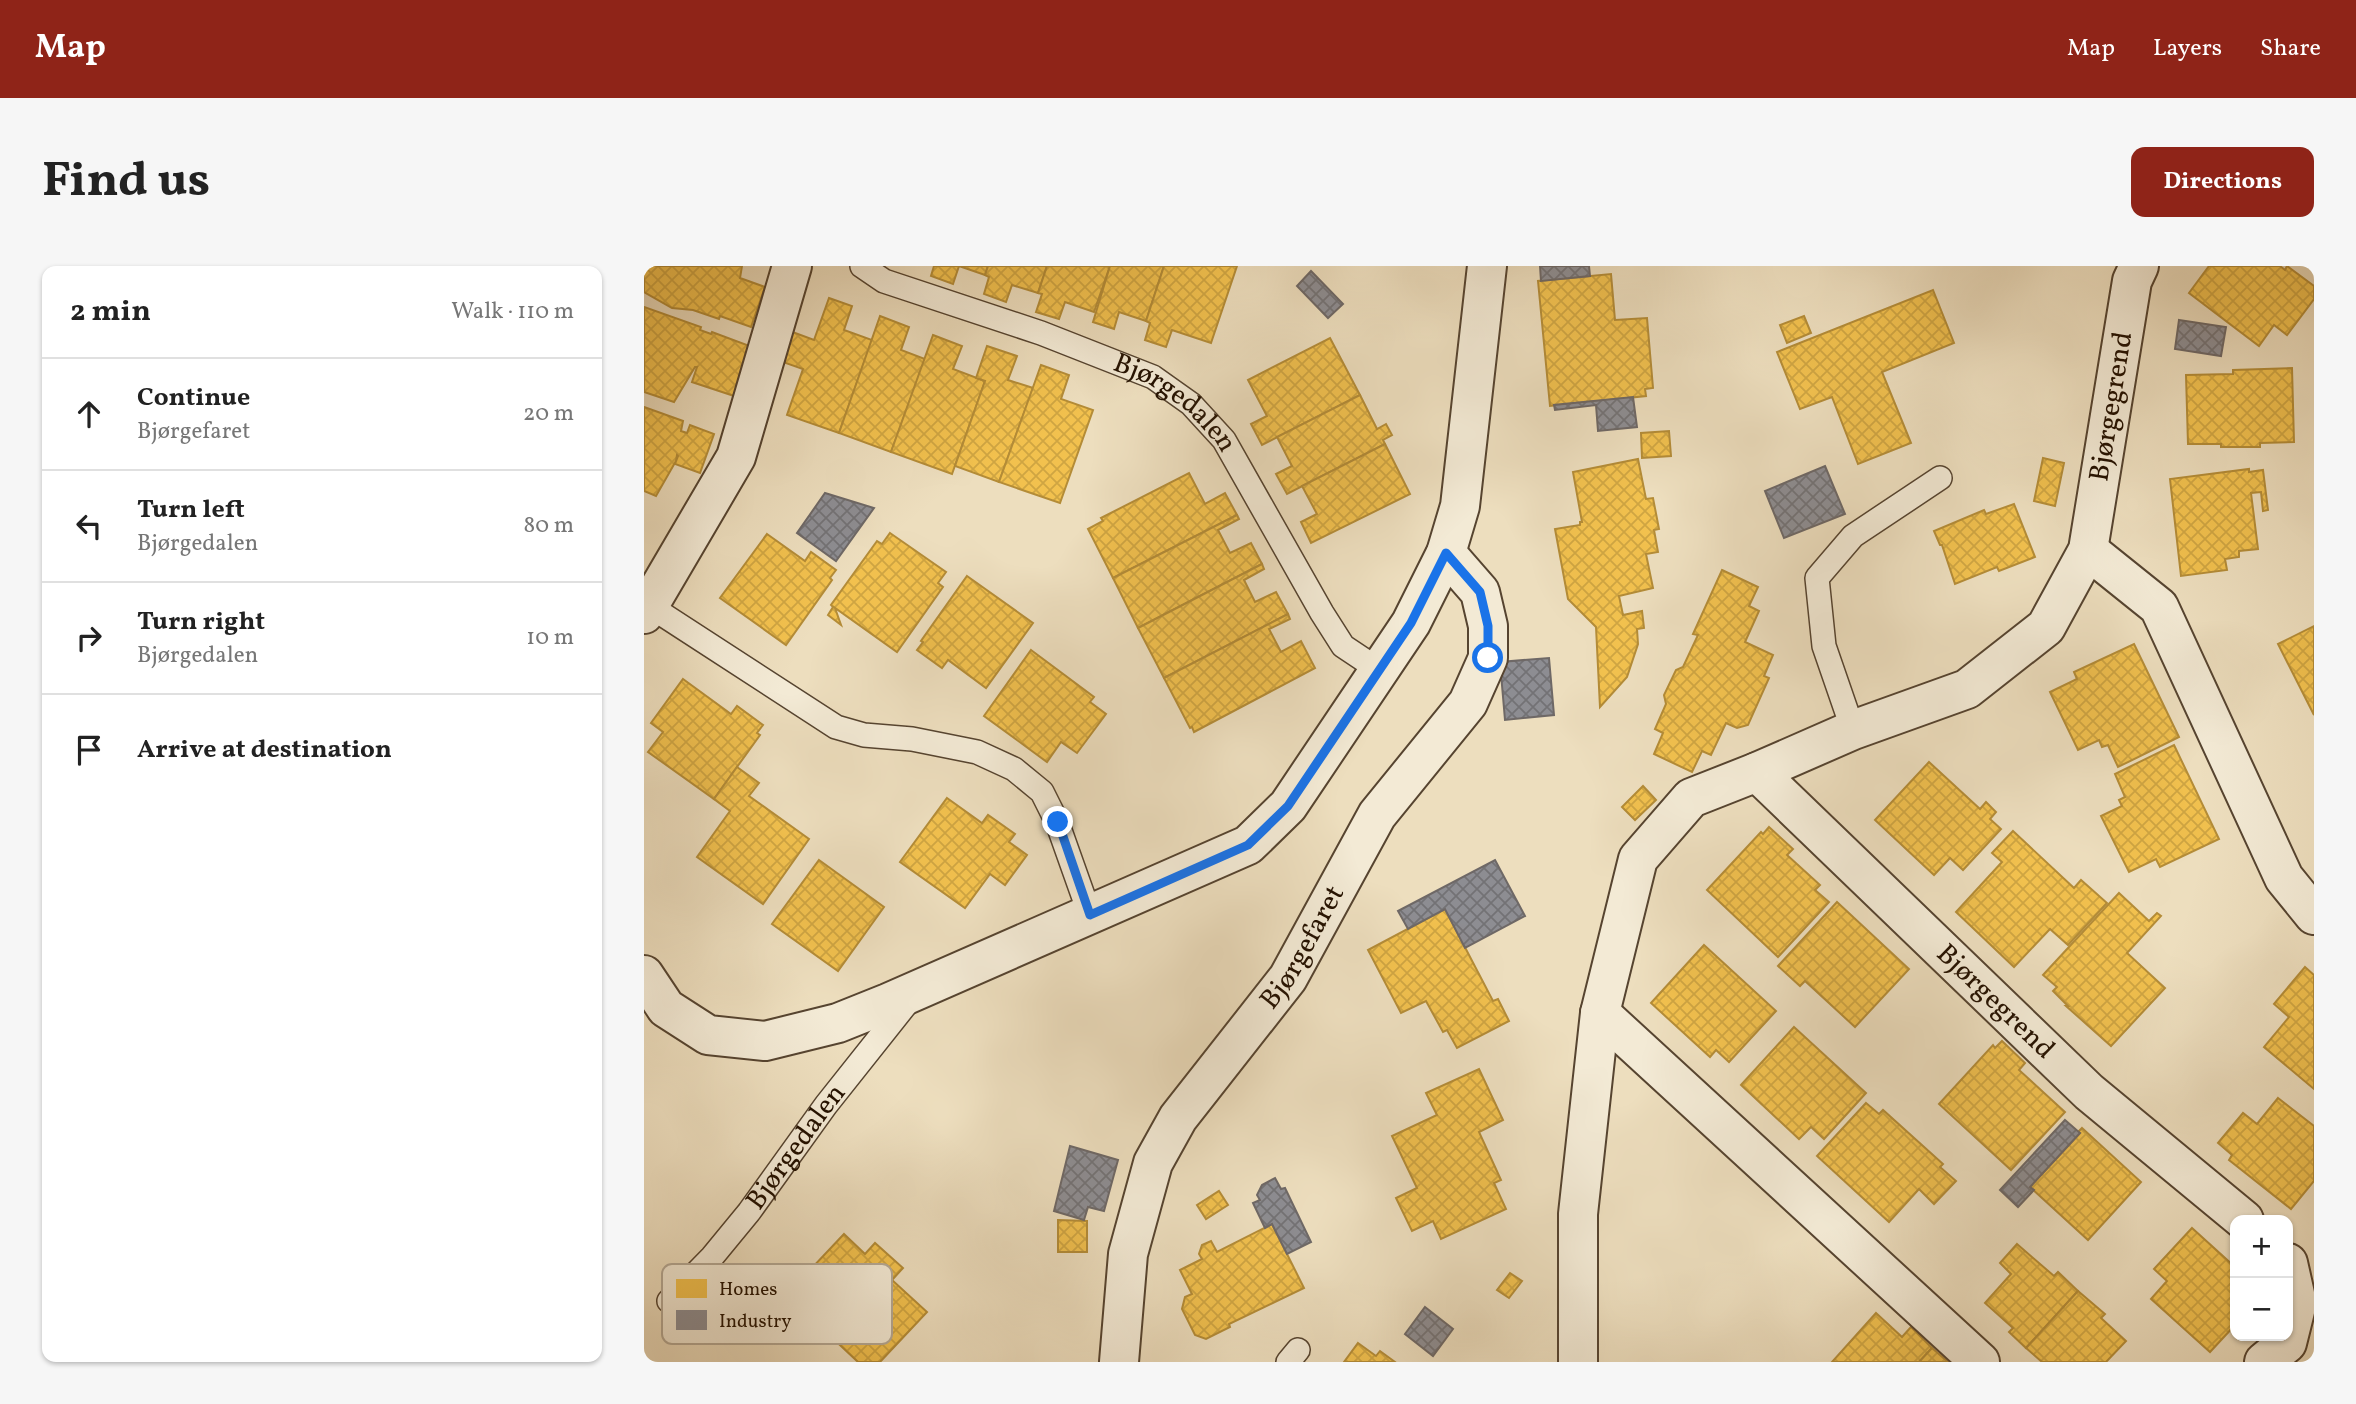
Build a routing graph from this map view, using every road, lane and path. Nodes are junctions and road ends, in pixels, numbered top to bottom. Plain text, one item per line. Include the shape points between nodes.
1 (792, 266) edge
2 (862, 266) edge
3 (1487, 266) edge
4 (2139, 266) edge
5 (1940, 478) dead end
6 (2088, 550) junction
7 (1446, 553) junction
8 (646, 609) edge
9 (1379, 670) junction
10 (1853, 730) junction
11 (1757, 772) junction
12 (1090, 915) junction
13 (2314, 915) edge
14 (644, 975) edge
15 (918, 990) junction
16 (1600, 1013) junction
17 (655, 1014) edge
18 (2238, 1215) edge
19 (705, 1264) edge
20 (2291, 1278) edge
21 (1119, 1362) edge
22 (1578, 1362) edge
23 (1980, 1362) edge
24 (2264, 1362) edge

1 - 8 street via 736,457
2 - 9 lane, Bjørgedalen via 884,281 1041,333 1153,377 1191,404 1224,440 1343,646
3 - 7 street, Bjørgedalen via 1460,506
4 - 6 street, Bjørgegrend via 2132,281
5 - 10 lane via 1853,536 1817,578 1824,646
6 - 10 street, Bjørgegrend via 2046,627 1967,689
6 - 13 street via 2159,607 2284,878
7 - 9 street, Bjørgedalen via 1411,623
7 - 21 street, Bjørgefaret via 1480,592 1488,626 1488,658 1468,703 1377,815 1288,978 1178,1118 1153,1163 1128,1254
8 - 12 lane via 836,727 977,752 1014,769 1042,792 1058,822
9 - 12 street, Bjørgedalen via 1288,806 1248,845
10 - 11 street, Bjørgegrend
11 - 16 street, Bjørgegrend via 1690,798 1637,859
11 - 18 street, Bjørgegrend via 2089,1092
12 - 15 street, Bjørgedalen
14 - 17 street, Bjørgedalen
15 - 17 street, Bjørgedalen via 838,1023 765,1041 708,1035
15 - 19 lane, Bjørgedalen
16 - 22 street, Bjørgegrend via 1578,1214
16 - 23 street
20 - 24 street via 2297,1303 2287,1343

